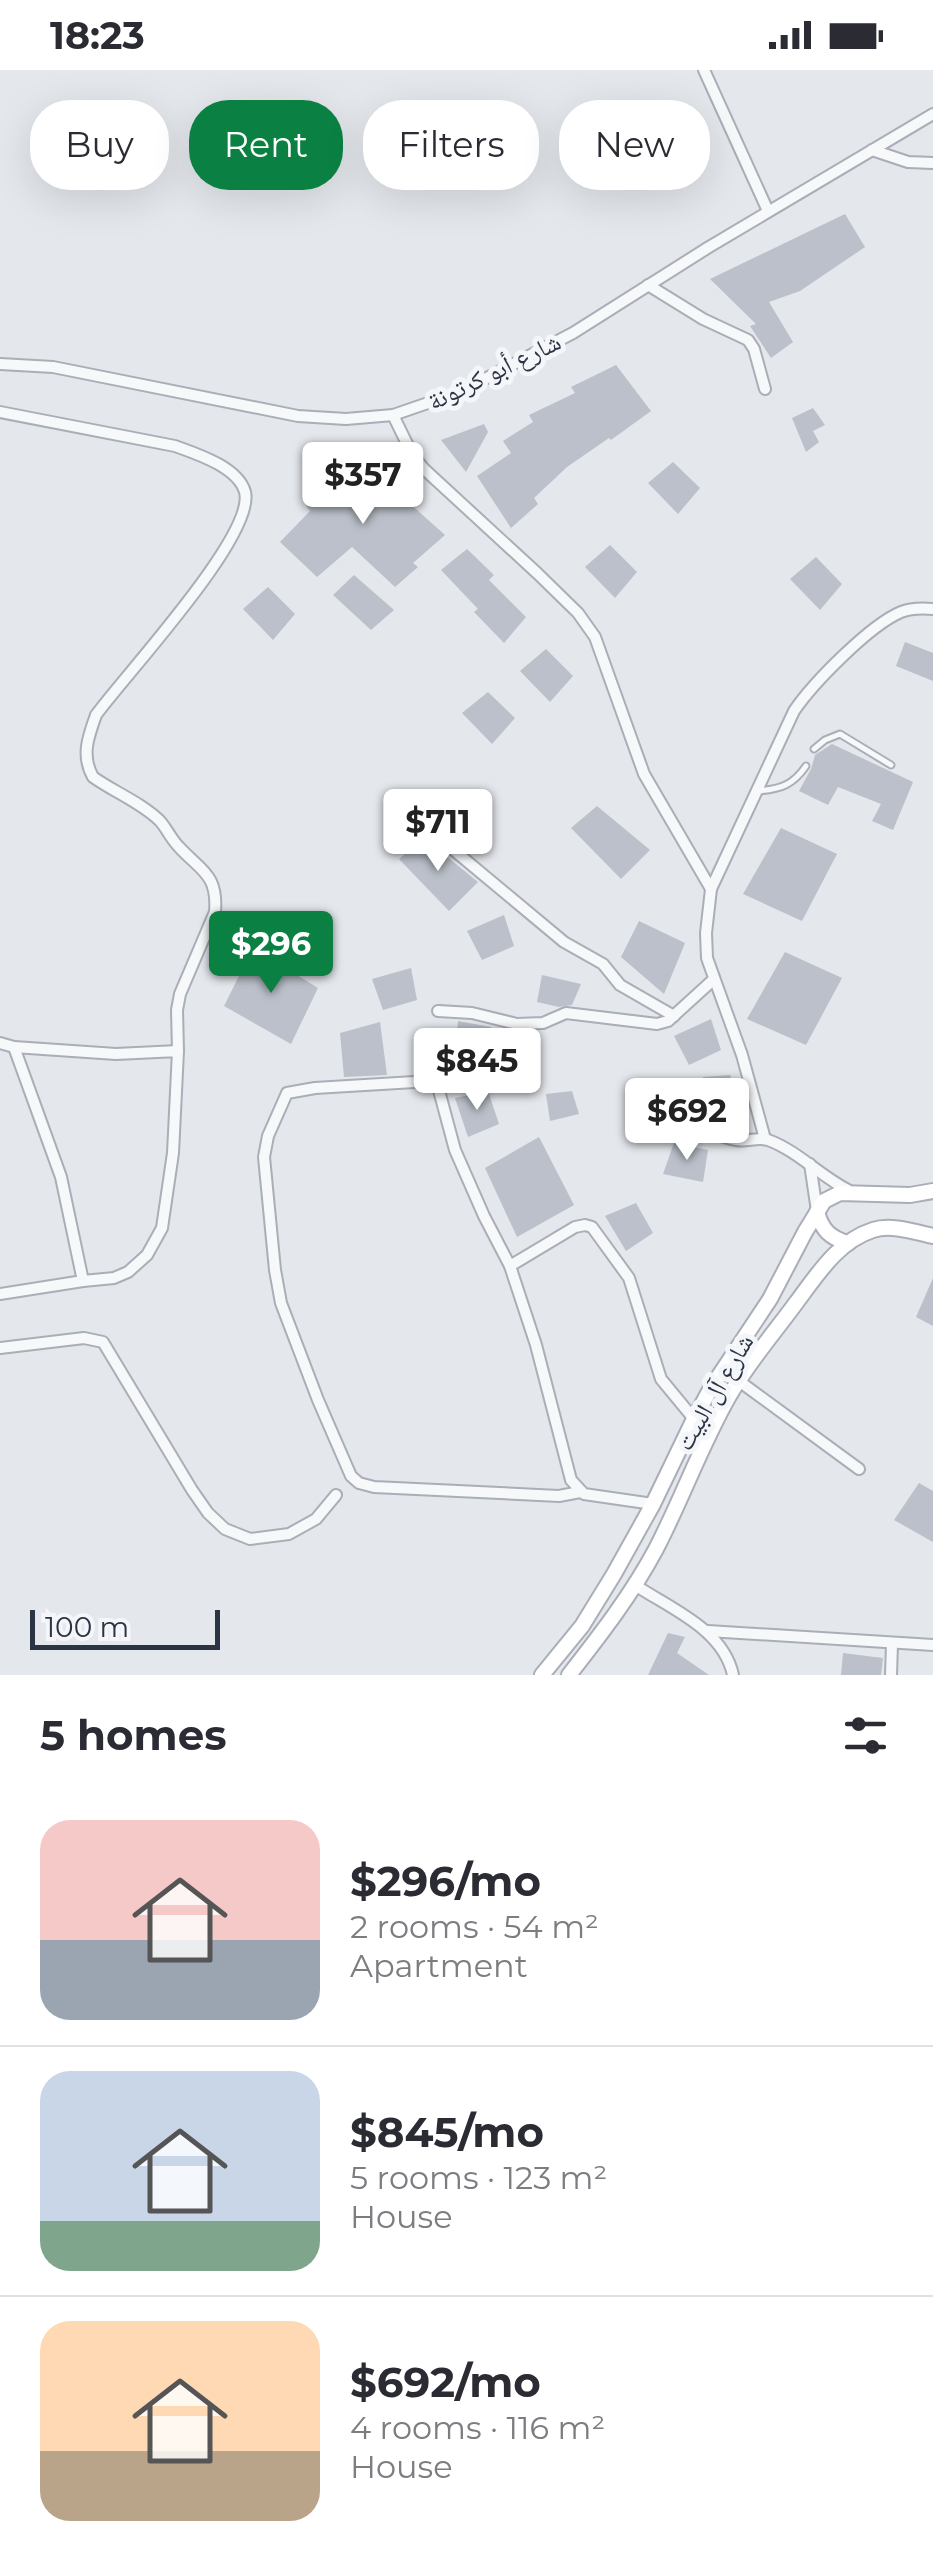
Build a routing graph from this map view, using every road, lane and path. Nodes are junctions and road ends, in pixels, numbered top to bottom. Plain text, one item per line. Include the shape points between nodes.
1 (704, 70) edge
2 (933, 114) edge
3 (872, 150) junction
4 (933, 163) edge
5 (768, 211) junction
6 (648, 285) junction
7 (0, 364) edge
8 (765, 390) dead end
9 (0, 412) edge
10 (393, 415) junction
11 (933, 608) edge
12 (814, 749) dead end
13 (891, 765) dead end
14 (806, 766) dead end
15 (756, 791) junction
16 (444, 842) dead end
17 (711, 889) junction
18 (713, 980) junction
19 (438, 1010) dead end
20 (674, 1016) junction
21 (0, 1043) edge
22 (14, 1047) junction
23 (178, 1051) junction
24 (670, 1112) dead end
25 (765, 1139) junction
26 (810, 1163) junction
27 (933, 1191) edge
28 (851, 1192) junction
29 (817, 1212) junction
30 (933, 1236) edge
31 (848, 1243) junction
32 (510, 1266) junction
33 (83, 1280) junction
34 (0, 1294) edge
35 (0, 1348) edge
36 (739, 1381) junction
37 (694, 1418) junction
38 (859, 1469) dead end
39 (580, 1492) junction
40 (336, 1496) dead end
41 (653, 1504) junction
42 (635, 1585) junction
43 (708, 1631) junction
44 (892, 1644) junction
45 (933, 1645) edge
46 (542, 1675) edge
47 (569, 1675) edge
48 (732, 1675) edge
49 (890, 1675) edge

1 - 5 street
2 - 3 street, شارع أبو كرتونة
3 - 4 street
3 - 5 street, شارع أبو كرتونة
5 - 6 street, شارع أبو كرتونة
6 - 8 street via 748,340
6 - 10 street, شارع أبو كرتونة via 512,367
7 - 10 street, شارع أبو كرتونة via 53,368 298,416
9 - 23 street via 176,446 225,469 244,488 245,509 229,543 96,716 86,753 94,777 162,822 212,881 215,912 180,994
10 - 17 street via 424,469 589,628 644,774
11 - 15 street via 888,620 818,680 794,711
12 - 13 lane via 840,734
14 - 15 lane via 781,789
15 - 17 street
16 - 20 street via 564,942 604,964 620,985
17 - 18 street via 705,948
18 - 20 street
18 - 25 street
19 - 20 street via 538,1024 566,1013 657,1024
21 - 22 street
22 - 23 street
22 - 33 street via 61,1178
23 - 33 street via 162,1228 128,1272
24 - 25 street via 728,1138
25 - 26 street
26 - 28 street
26 - 29 street
27 - 28 street
28 - 29 street via 831,1196
29 - 31 street via 827,1233
29 - 37 street, شارع آل البيت
30 - 31 street, شارع آل البيت via 884,1227
31 - 36 street, شارع آل البيت
32 - 37 street via 575,1227 592,1227 628,1278 661,1378
32 - 39 street via 568,1474
32 - 39 street via 455,1150 436,1082 287,1093 264,1157 279,1294 351,1476 374,1486
33 - 34 street
35 - 40 street via 84,1338 103,1342 192,1490 216,1522 235,1534 289,1534
36 - 38 street
36 - 42 street, شارع آل البيت
37 - 41 street, شارع آل البيت
39 - 41 street
41 - 46 street, شارع آل البيت via 582,1626
42 - 43 street
42 - 47 street, شارع آل البيت
43 - 44 street
43 - 48 street
44 - 45 street
44 - 49 street

